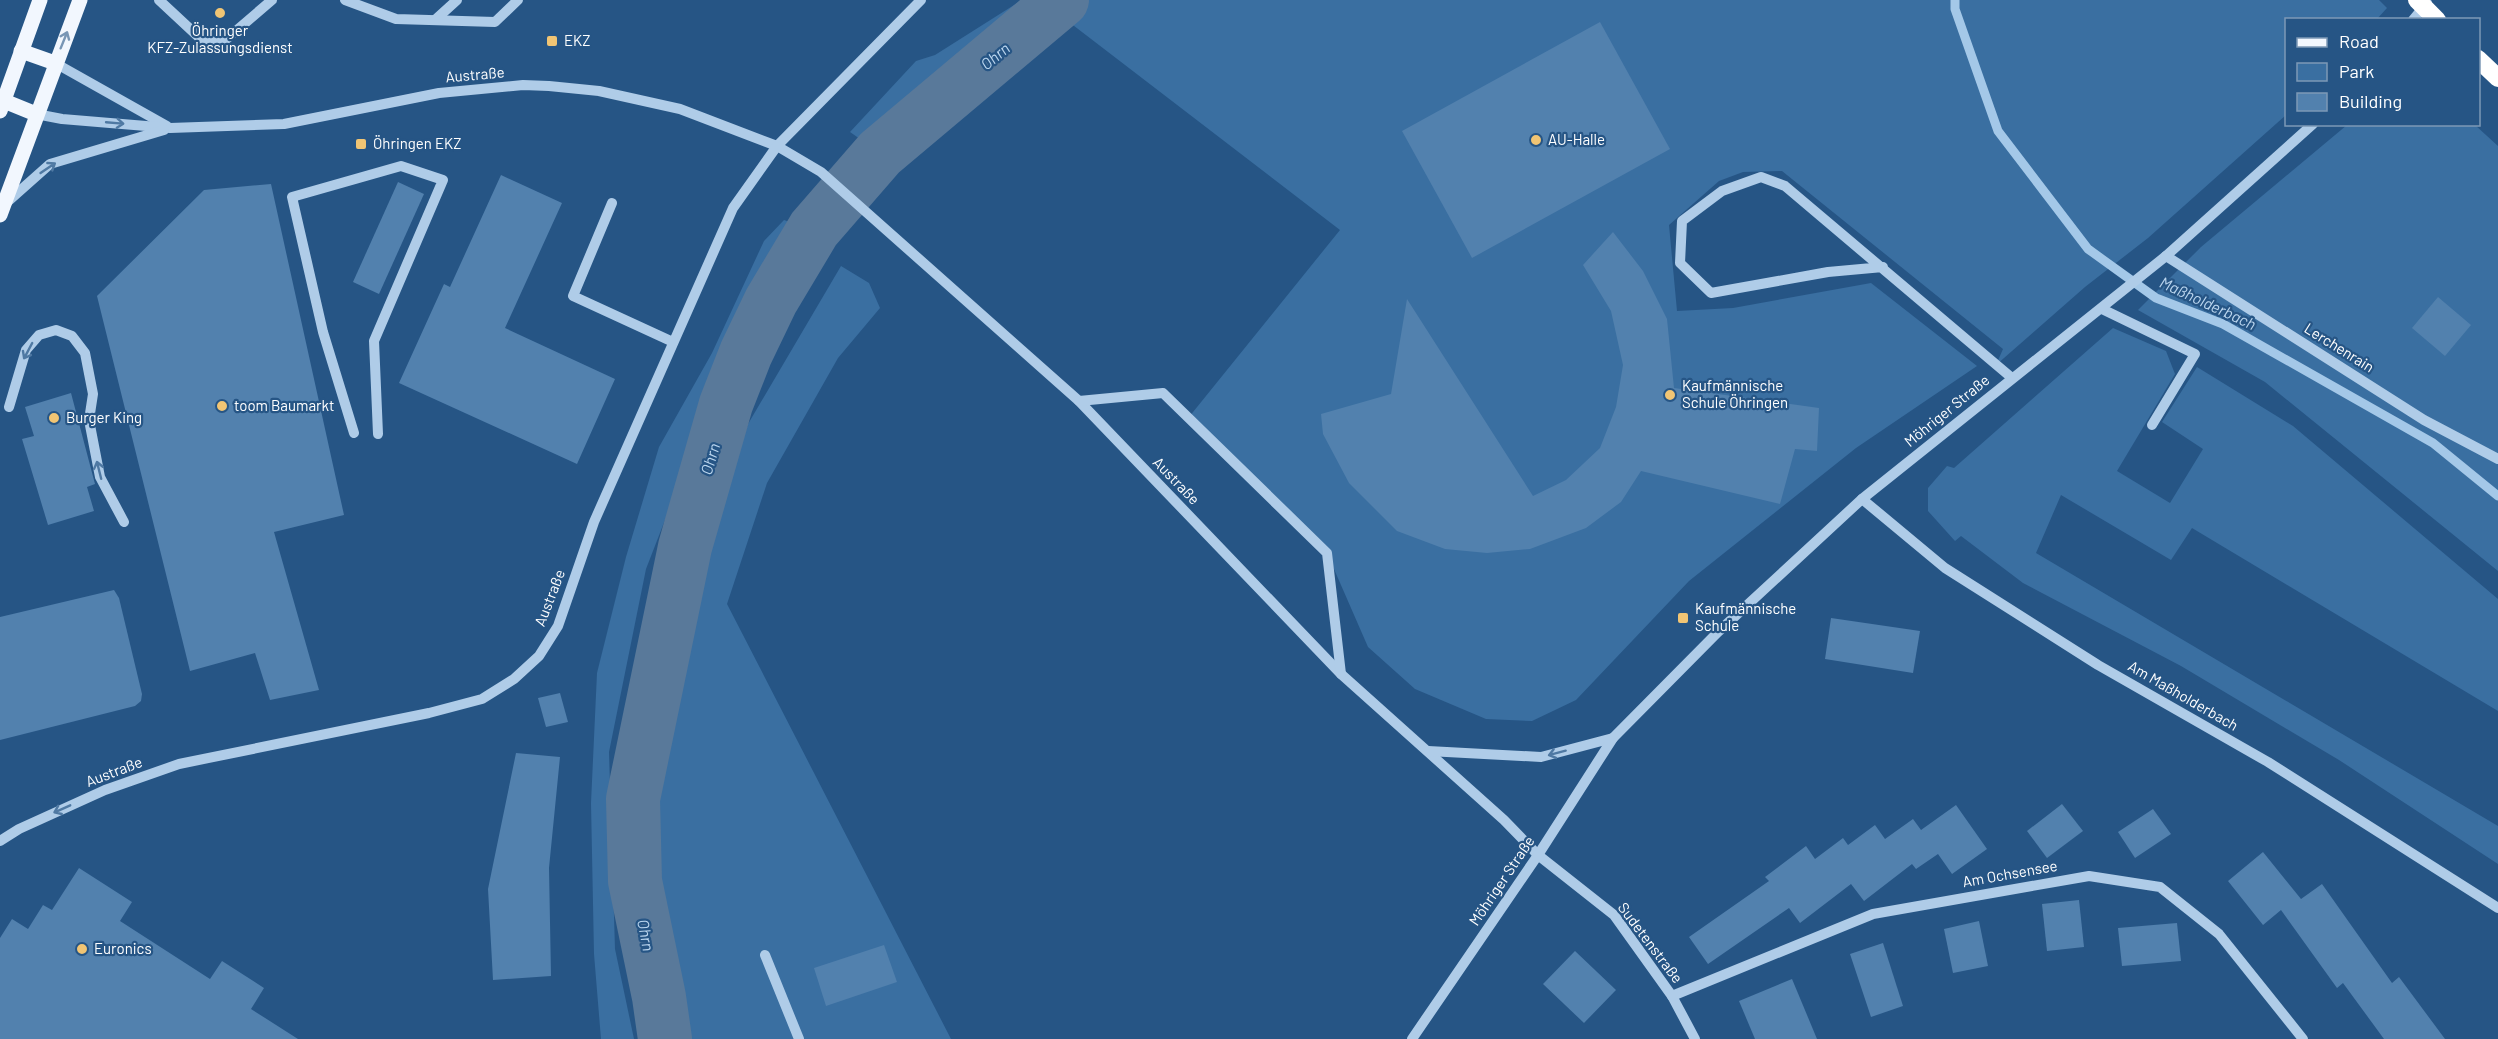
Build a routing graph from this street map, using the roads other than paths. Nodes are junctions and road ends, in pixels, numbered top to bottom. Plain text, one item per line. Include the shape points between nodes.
1 (40, 0) edge
2 (80, 0) edge
3 (159, 0) edge
4 (173, 0) edge
5 (272, 0) edge
6 (345, 0) edge
7 (457, 0) edge
8 (518, 0) edge
9 (921, 0) edge
10 (2417, 0) edge
11 (2429, 0) edge
12 (168, 11) junction
13 (2415, 18) edge
14 (2436, 18) edge
15 (435, 21) junction
16 (21, 51) junction
17 (2480, 61) edge
18 (55, 63) junction
19 (2498, 78) edge
20 (2, 106) edge
21 (36, 114) junction
22 (2311, 126) edge
23 (170, 128) junction
24 (777, 146) junction
25 (612, 203) dead end
26 (2, 210) edge
27 (2166, 256) junction
28 (1882, 267) junction
29 (2102, 309) junction
30 (673, 342) junction
31 (2012, 378) junction
32 (1078, 401) junction
33 (9, 407) dead end
34 (2152, 425) dead end
35 (354, 433) dead end
36 (378, 434) dead end
37 (2498, 459) edge
38 (1862, 499) junction
39 (124, 522) dead end
40 (1341, 674) junction
41 (1614, 738) junction
42 (1428, 751) junction
43 (19, 829) junction
44 (0, 833) edge
45 (0, 841) edge
46 (1538, 855) junction
47 (2498, 908) edge
48 (765, 955) dead end
49 (1672, 996) junction
50 (799, 1039) edge
51 (1412, 1039) edge
52 (1695, 1039) edge
53 (2303, 1039) edge

1 - 16 main road
18 -> 2 main road
3 - 12 street
4 - 12 street
5 - 12 street via 223,42 203,41
6 - 15 street via 396,19
7 - 15 street
8 - 15 street via 495,22
9 - 24 street, Austraße
10 - 14 highway, bridge
11 - 13 street
16 - 18 main road
16 - 20 main road
17 - 19 highway
18 - 21 main road
18 - 23 street
20 - 21 main road
21 -> 23 street, Austraße
21 - 26 main road
22 - 27 street, Möhriger Straße
23 - 24 street, Austraße via 284,124 439,93 549,86 599,91 680,109
26 -> 23 street, Austraße via 50,164
24 - 30 street, Austraße via 733,208
24 - 32 street, Austraße via 820,172
25 - 30 street via 573,296
27 - 29 street, Möhriger Straße
27 - 37 street, Lerchenrain via 2424,420
28 - 28 street via 1828,272 1711,293 1680,263 1682,221 1722,192 1761,177 1785,186
28 - 31 street
29 - 31 street, Möhriger Straße
29 - 34 street via 2195,354
30 -> 43 street, Austraße via 594,522 558,627 539,656 514,679 482,699 429,713 179,764 105,790
31 - 38 street, Möhriger Straße
32 - 40 street, Austraße
32 - 40 street via 1163,393 1327,553
39 -> 33 street via 100,477 89,420 93,394 85,353 72,336 56,330 39,335 26,350
35 - 36 street via 323,332 292,197 401,166 443,180 374,341
38 - 41 street, Möhriger Straße via 1718,632
38 - 47 street, Am Maßholderbach via 1955,574 2098,664 2268,762
40 - 42 street, Austraße
41 -> 42 street via 1541,758
41 - 46 street, Möhriger Straße
42 - 46 street, Austraße
43 - 44 street, Austraße
43 - 45 street, Austraße
46 - 49 street, Sudetenstraße via 1614,915
46 - 51 street, Möhriger Straße
48 - 50 street
49 - 52 street, Sudetenstraße
49 - 53 street, Am Ochsensee via 1873,914 2089,876 2160,887 2218,934

